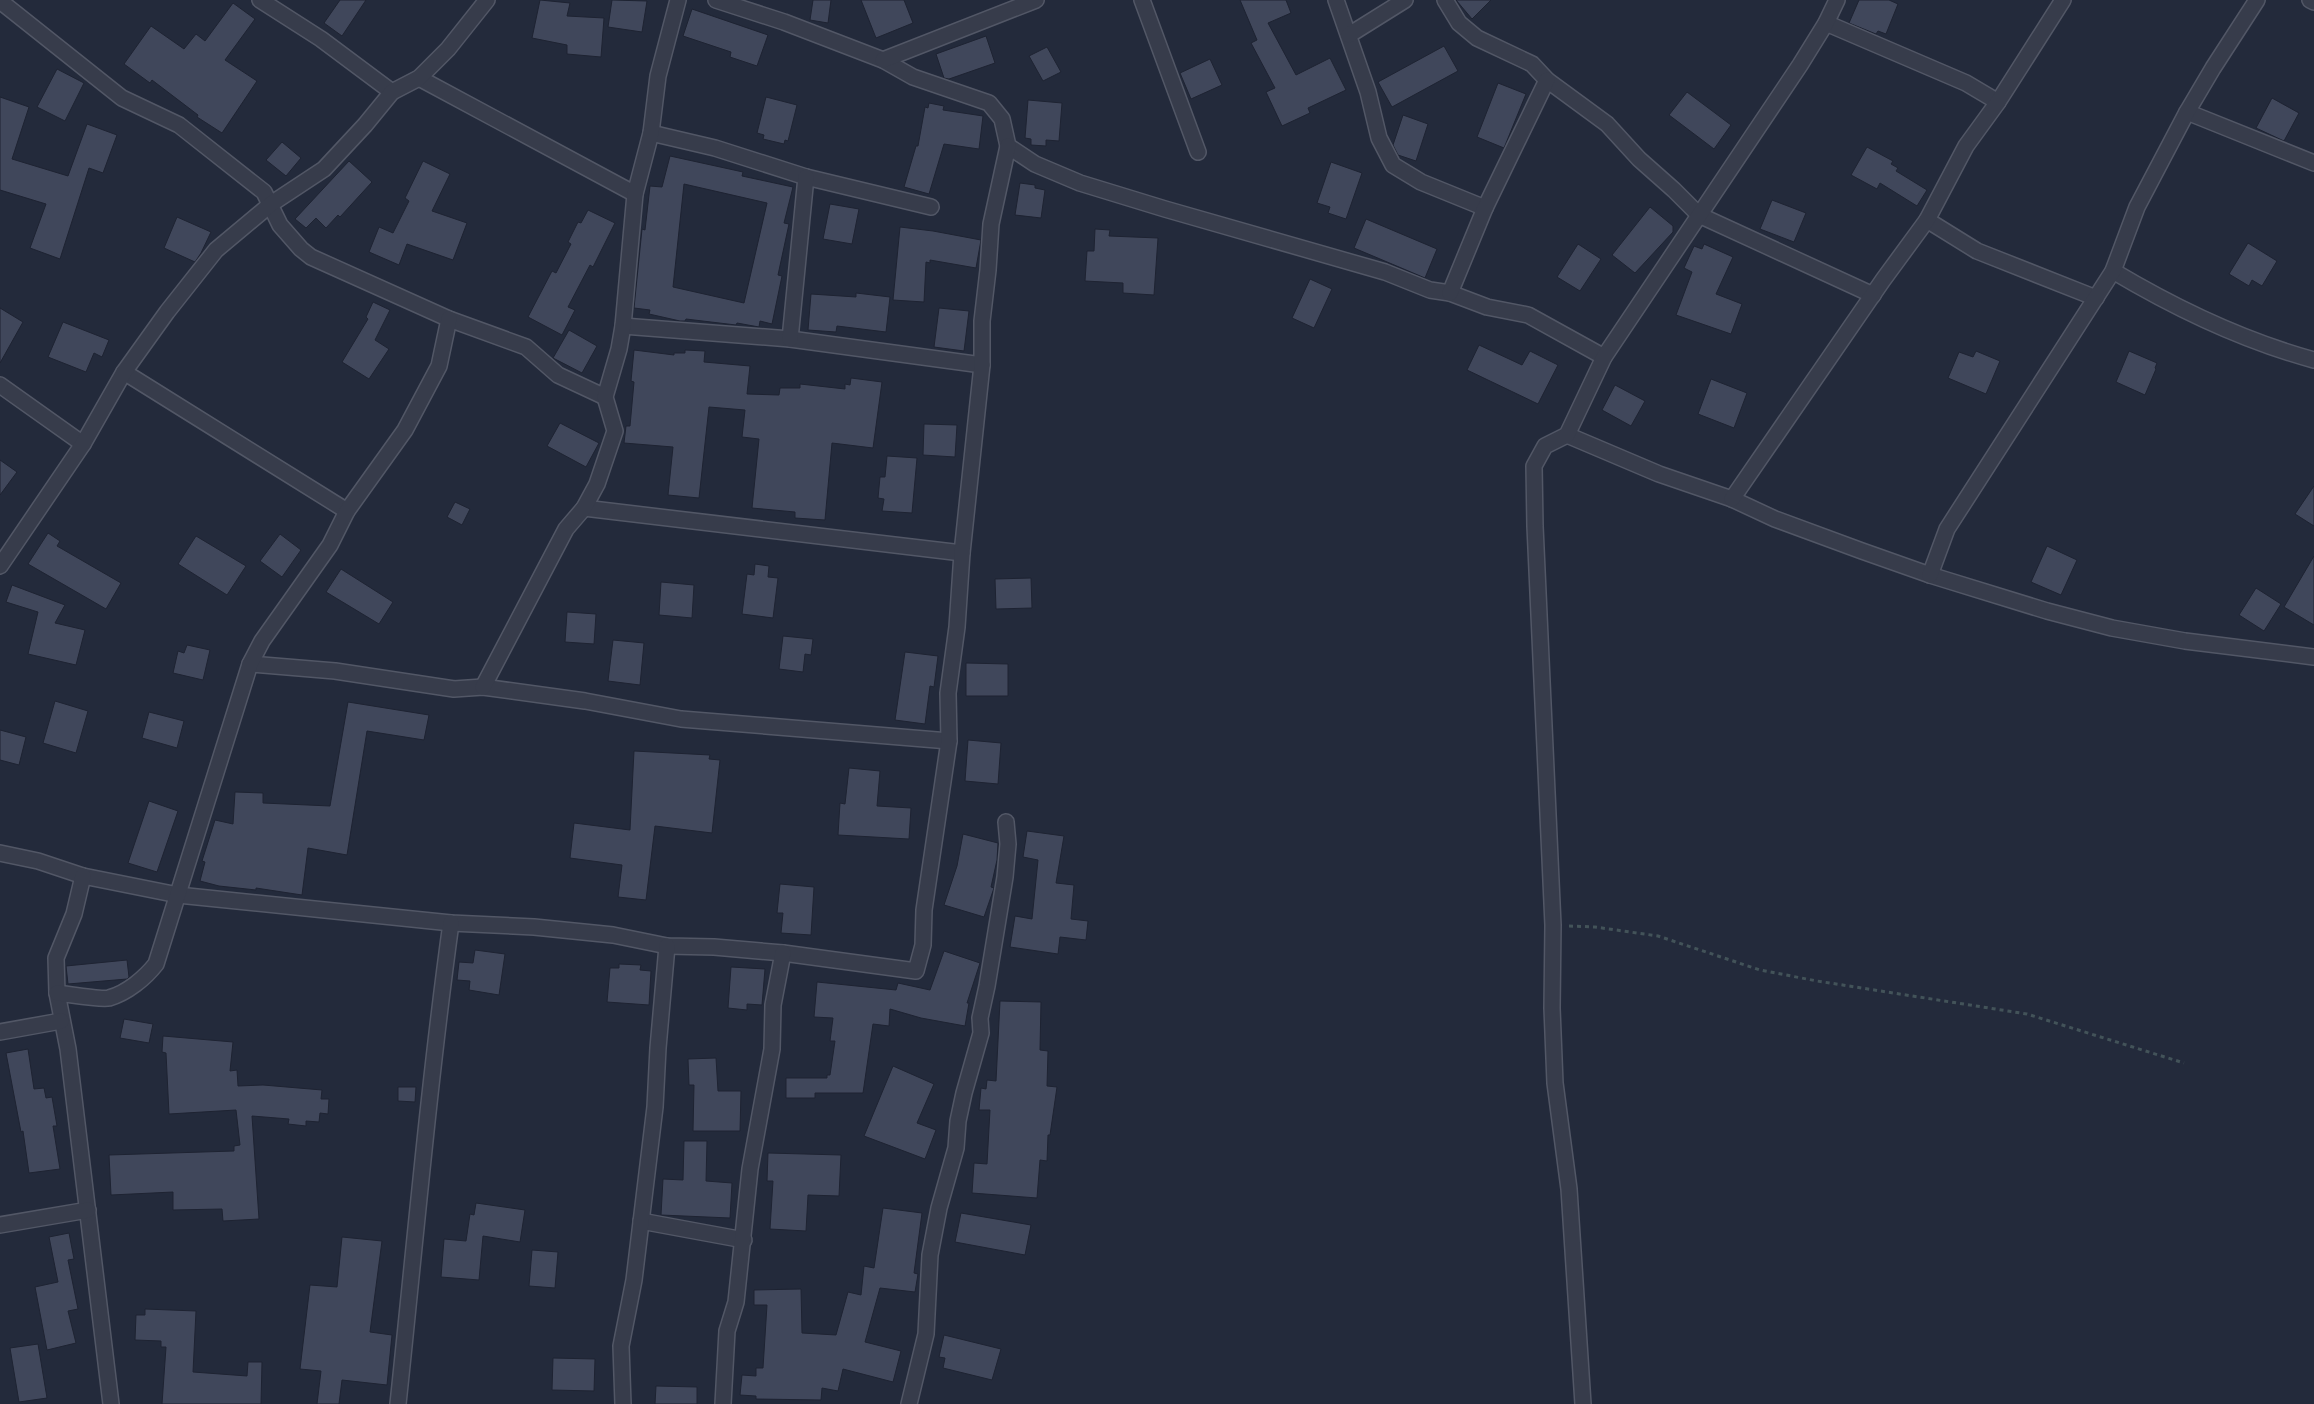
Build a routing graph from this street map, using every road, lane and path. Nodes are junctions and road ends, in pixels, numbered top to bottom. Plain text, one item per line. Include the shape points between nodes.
1 (260, 0) edge
2 (487, 0) edge
3 (678, 0) edge
4 (716, 0) edge
5 (1036, 0) edge
6 (1142, 0) edge
7 (1336, 0) edge
8 (1405, 0) edge
9 (1445, 0) edge
10 (1837, 0) edge
11 (2063, 0) edge
12 (2257, 0) edge
13 (2310, 0) edge
14 (0, 1) edge
15 (2314, 2) edge
16 (1826, 23) junction
17 (1350, 35) junction
18 (883, 60) junction
19 (419, 78) junction
20 (1548, 80) junction
21 (392, 92) junction
22 (1998, 102) junction
23 (2187, 112) junction
24 (650, 133) junction
25 (1008, 146) junction
26 (1198, 152) dead end
27 (2314, 163) edge
28 (806, 177) junction
29 (635, 194) junction
30 (271, 204) junction
31 (931, 207) dead end
32 (1485, 208) junction
33 (1699, 215) junction
34 (1927, 220) junction
35 (2113, 271) junction
36 (1450, 293) junction
37 (1873, 295) junction
38 (2096, 298) junction
39 (449, 320) junction
40 (623, 326) junction
41 (790, 339) junction
42 (1604, 357) junction
43 (2314, 360) edge
44 (982, 365) junction
45 (124, 372) junction
46 (0, 385) edge
47 (605, 397) junction
48 (1567, 435) junction
49 (83, 444) junction
50 (1732, 500) junction
51 (584, 508) junction
52 (347, 511) junction
53 (962, 553) junction
54 (0, 566) edge
55 (1930, 575) junction
56 (2314, 657) edge
57 (250, 664) junction
58 (483, 687) junction
59 (949, 741) junction
60 (1006, 822) dead end
61 (0, 853) edge
62 (83, 876) junction
63 (178, 895) junction
64 (451, 923) junction
65 (1553, 925) junction
66 (667, 946) junction
67 (783, 954) junction
68 (57, 993) junction
69 (61, 1021) junction
70 (0, 1032) edge
71 (2184, 1063) dead end
72 (88, 1210) junction
73 (641, 1221) junction
74 (0, 1225) edge
75 (744, 1240) junction
76 (111, 1404) edge
77 (398, 1404) edge
78 (623, 1404) edge
79 (722, 1404) edge
80 (909, 1404) edge
81 (1583, 1404) edge

1 - 21 street via 321,39
2 - 19 street via 448,49
3 - 24 street via 658,76
4 - 18 street
5 - 18 street
6 - 26 street
7 - 17 street
8 - 17 street
9 - 20 street via 1459,23 1477,38 1532,64
10 - 16 street
11 - 22 street
12 - 23 street
13 - 15 street
14 - 30 street via 122,98 179,126 264,192
16 - 22 street via 1966,83
16 - 33 street
17 - 32 street via 1379,138 1393,165 1421,182
18 - 25 street via 913,77 989,103 1002,119
19 - 21 street
19 - 29 street
20 - 32 street
20 - 33 street via 1607,124
21 - 30 street via 324,169
22 - 34 street via 1966,146
23 - 27 street
23 - 35 street via 2137,207
24 - 28 street via 715,148
24 - 29 street
25 - 36 street via 1035,164 1080,183 1164,210 1290,243 1430,290
25 - 44 street via 991,224 982,321
28 - 31 street
28 - 41 street
29 - 40 street
30 - 39 street via 280,225 311,257
30 - 45 street via 216,250
32 - 36 street
33 - 37 street
33 - 42 street
34 - 37 street
34 - 38 street via 1977,251
35 - 38 street
35 - 43 street via 2203,318
36 - 42 street via 1487,307 1528,315
37 - 50 street
38 - 55 street via 1947,529
39 - 47 street via 526,346 558,375
39 - 52 street via 439,366 420,403 405,430
40 - 41 street
40 - 47 street
41 - 44 street
42 - 48 street
44 - 53 street
45 - 49 street
45 - 52 street
46 - 49 street
47 - 51 street via 616,431 597,484
48 - 50 street via 1659,474
48 - 65 street via 1545,446 1534,466
49 - 54 street
50 - 55 street via 1775,519
51 - 53 street
51 - 58 street via 566,529
52 - 57 street via 330,545 262,641
53 - 59 street via 948,693
55 - 56 street via 2112,628 2184,641
57 - 58 street via 335,671 454,689
57 - 63 street
58 - 59 street via 681,719
59 - 67 street via 924,910 923,945 916,970
60 - 80 street via 1006,877 980,1018 981,1033 958,1121 956,1148 939,1208 930,1255 926,1334
61 - 62 street
62 - 63 street
62 - 68 street via 74,914 56,958
63 - 64 street
63 - 68 street via 156,964 147,976 107,999
64 - 66 street via 613,935
64 - 77 street via 415,1221
65 - 71 path via 1658,936 1760,970 2027,1014
65 - 81 street via 1555,1083 1569,1188
66 - 67 street
66 - 73 street via 655,1107
67 - 75 street via 773,1005 772,1049 750,1169
68 - 69 street
69 - 70 street
69 - 72 street via 68,1050
72 - 74 street
72 - 76 street
73 - 75 street
73 - 78 street via 621,1346
75 - 79 street via 736,1302 727,1331

